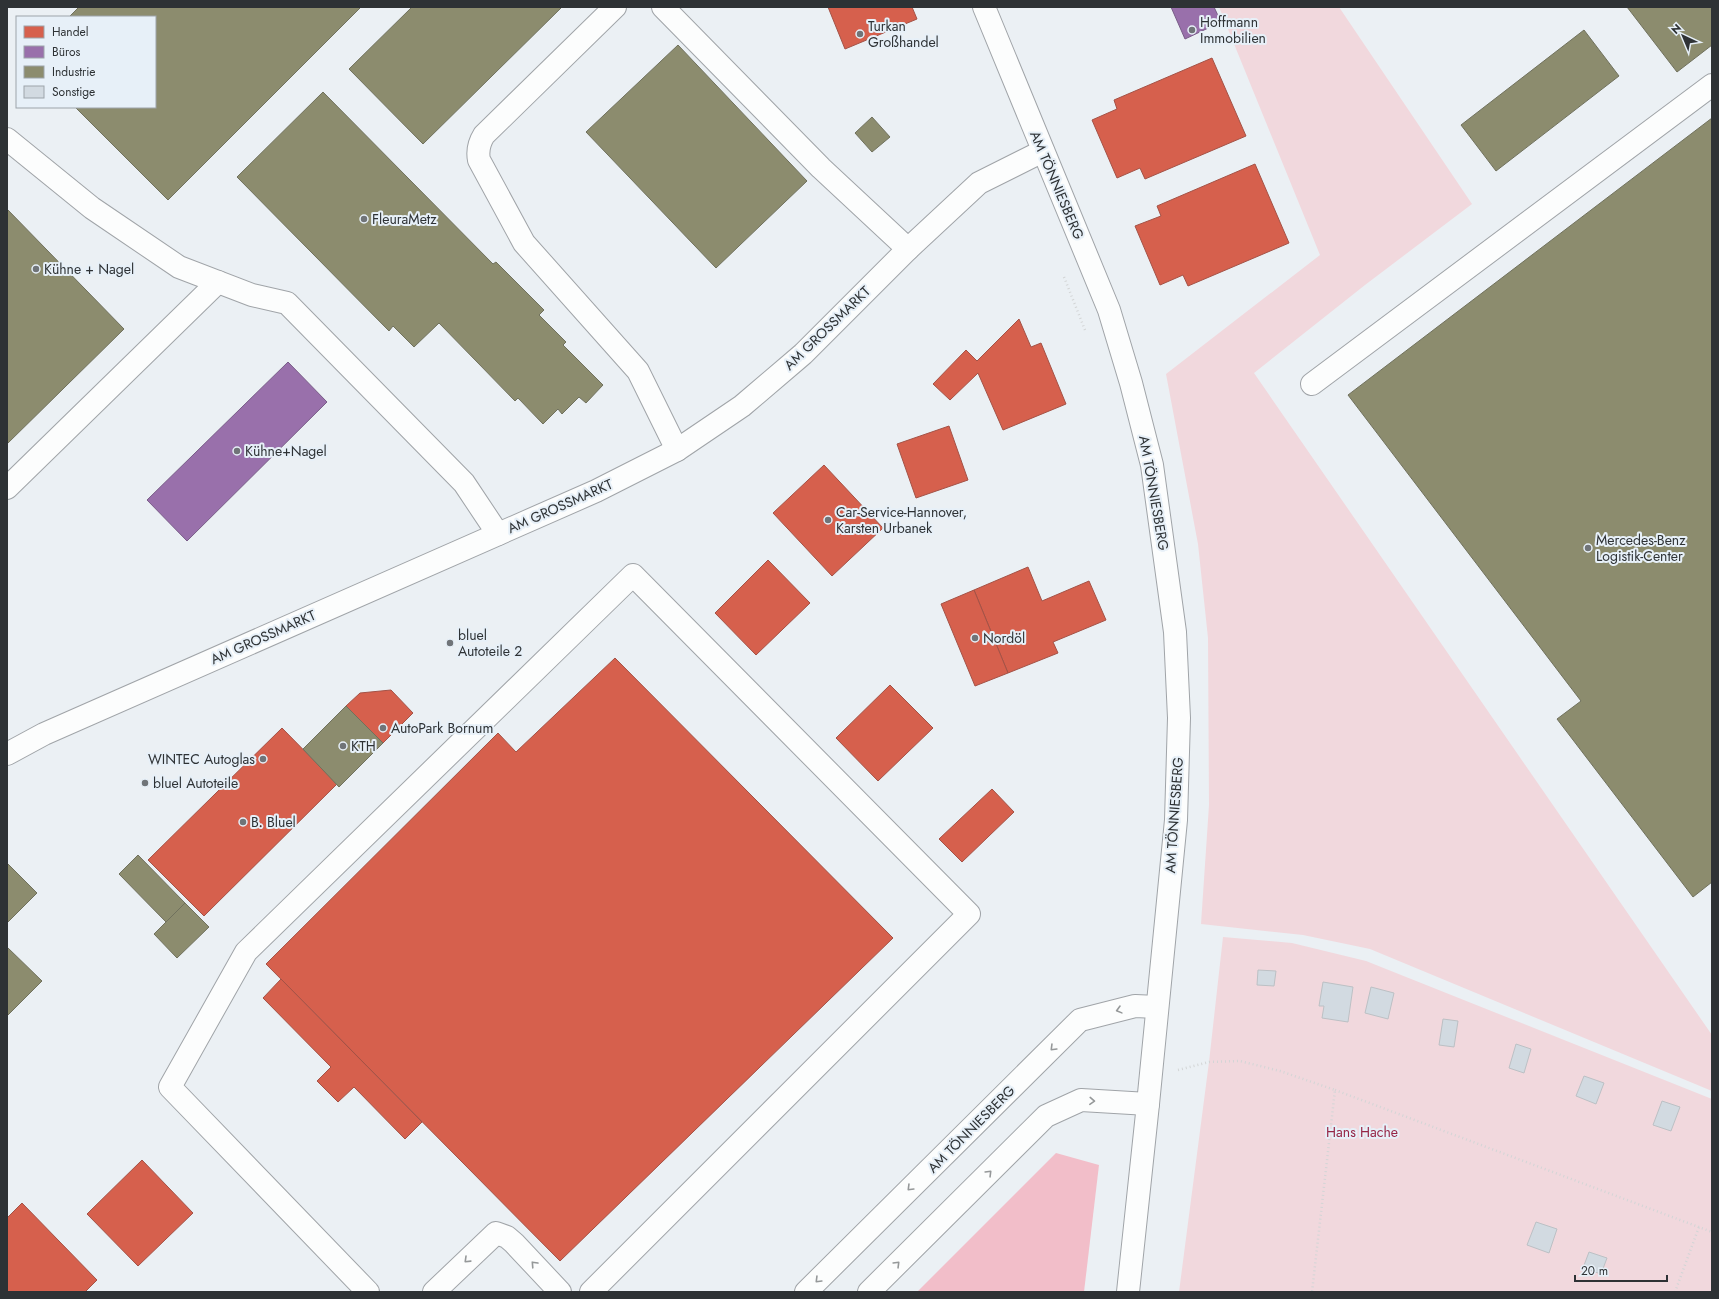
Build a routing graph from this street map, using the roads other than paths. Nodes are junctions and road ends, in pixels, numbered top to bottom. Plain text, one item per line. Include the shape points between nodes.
1 (614, 7) edge
2 (663, 7) edge
3 (984, 7) edge
4 (1712, 85) edge
5 (7, 139) edge
6 (1043, 151) junction
7 (908, 249) junction
8 (218, 282) junction
9 (1312, 384) dead end
10 (677, 450) junction
11 (7, 488) edge
12 (498, 534) junction
13 (7, 754) edge
14 (1157, 1007) junction
15 (1148, 1104) junction
16 (368, 1292) edge
17 (434, 1292) edge
18 (560, 1292) edge
19 (591, 1292) edge
20 (806, 1292) edge
21 (869, 1292) edge
22 (1128, 1292) edge

1 - 10 street via 484,135 477,152 524,243 638,371
2 - 7 street via 821,168
3 - 6 street, AM TÖNNIESBERG
4 - 9 street
5 - 8 street via 92,208 179,267
6 - 7 street, AM GROSSMARKT via 979,183
6 - 14 street, AM TÖNNIESBERG via 1109,310 1131,383 1152,465 1175,632 1179,718 1176,820
7 - 10 street, AM GROSSMARKT via 803,354 742,406
8 - 11 street
8 - 12 street via 252,295 287,303 464,483
10 - 12 street, AM GROSSMARKT via 596,491
12 - 13 street, AM GROSSMARKT via 44,734
14 - 15 street, AM TÖNNIESBERG
14 -> 20 street, AM TÖNNIESBERG via 1135,1006 1080,1020
21 -> 15 street via 1046,1116 1080,1100
15 - 22 street, AM TÖNNIESBERG
16 - 19 street via 170,1087 246,952 632,574 969,914
18 -> 17 street via 514,1243 496,1233

